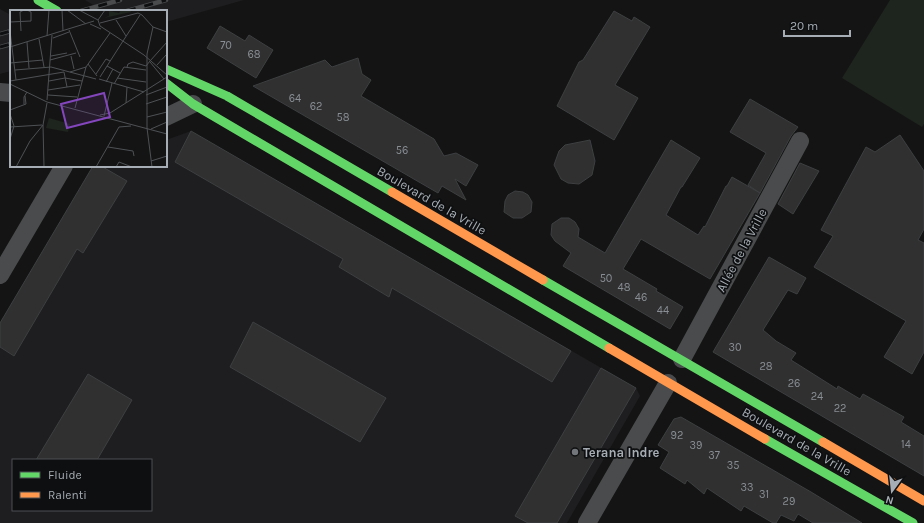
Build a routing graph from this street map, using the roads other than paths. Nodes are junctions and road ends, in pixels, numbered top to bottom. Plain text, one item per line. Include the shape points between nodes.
1 (38, 0) edge
2 (55, 10) edge
3 (167, 68) edge
4 (167, 84) edge
5 (0, 92) edge
6 (10, 93) edge
7 (193, 104) junction
8 (167, 117) edge
9 (800, 141) dead end
10 (63, 167) edge
11 (0, 275) edge
12 (674, 372) junction
13 (924, 501) edge
14 (902, 520) edge
15 (587, 523) edge

1 - 2 main road
3 - 12 main road, Boulevard de la Vrille via 227,96
4 - 7 main road, Boulevard de la Vrille
5 - 6 street
7 - 8 street
7 - 12 main road, Boulevard de la Vrille
9 - 12 street, Allée de la Vrille
10 - 11 street
12 - 13 main road, Boulevard de la Vrille
12 - 14 main road, Boulevard de la Vrille
12 - 15 street, Allée de la Vrille

